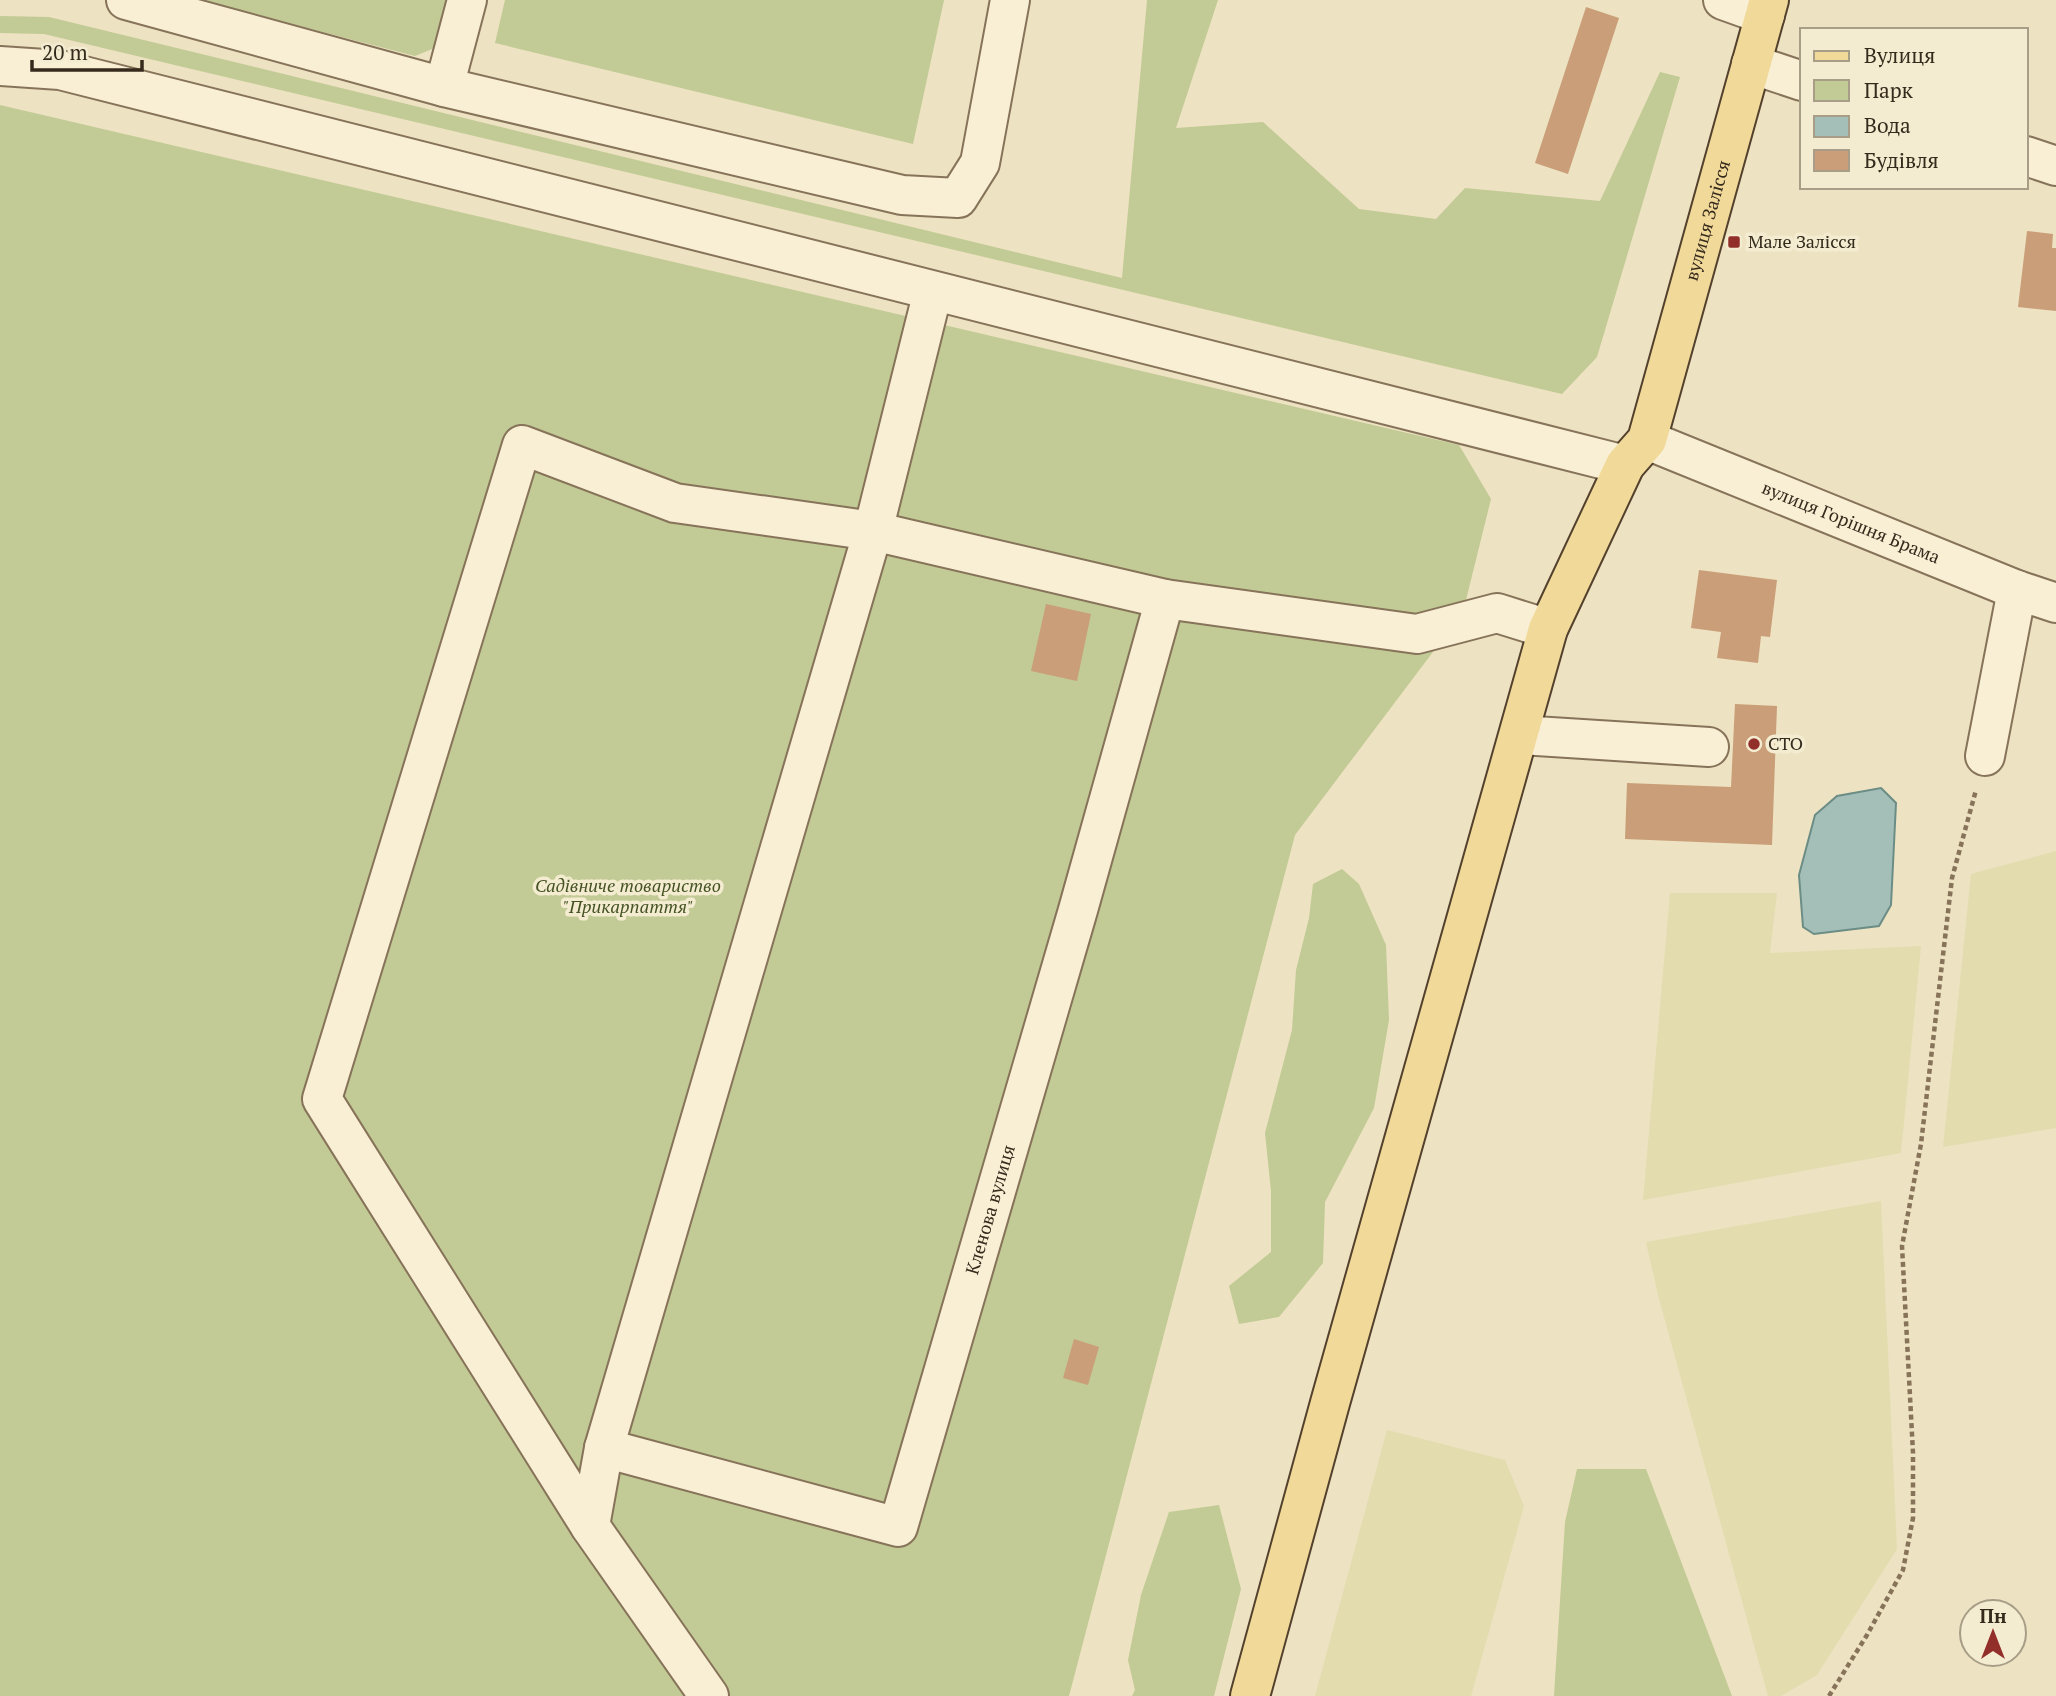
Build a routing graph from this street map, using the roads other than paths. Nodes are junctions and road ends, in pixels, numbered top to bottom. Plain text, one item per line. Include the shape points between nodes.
1 (126, 0) edge
2 (467, 0) edge
3 (1010, 0) edge
4 (1723, 0) edge
5 (1767, 7) edge
6 (1751, 64) junction
7 (0, 66) edge
8 (1800, 80) edge
9 (444, 87) junction
10 (2028, 157) edge
11 (2056, 166) edge
12 (933, 291) junction
13 (1636, 453) junction
14 (873, 531) junction
15 (2017, 590) junction
16 (1165, 599) junction
17 (2056, 603) edge
18 (1548, 629) junction
19 (1519, 735) junction
20 (1709, 747) dead end
21 (1985, 756) road end
22 (604, 1448) junction
23 (590, 1526) junction
24 (709, 1696) edge
25 (1250, 1696) edge

1 - 9 street
2 - 9 street
3 - 9 street via 980,163 958,198 902,195
4 - 5 street
5 - 6 main road, вулиця Залісся
6 - 8 street
6 - 13 main road, вулиця Залісся
7 - 12 street, вулиця Горішня Брама via 61,70
10 - 11 street
12 - 13 street, вулиця Горішня Брама
12 - 14 street
13 - 15 street, вулиця Горішня Брама
13 - 18 main road, вулиця Залісся
14 - 16 street
14 - 22 street
14 - 23 street via 675,503 522,445 322,1099
15 - 17 street, вулиця Горішня Брама
15 - 21 street via 1985,671
16 - 18 street via 1417,634 1497,613
16 - 22 street, Кленова вулиця via 898,1527
18 - 19 main road, вулиця Залісся
19 - 20 street
19 - 25 main road, вулиця Залісся
22 - 23 street
23 - 24 street

